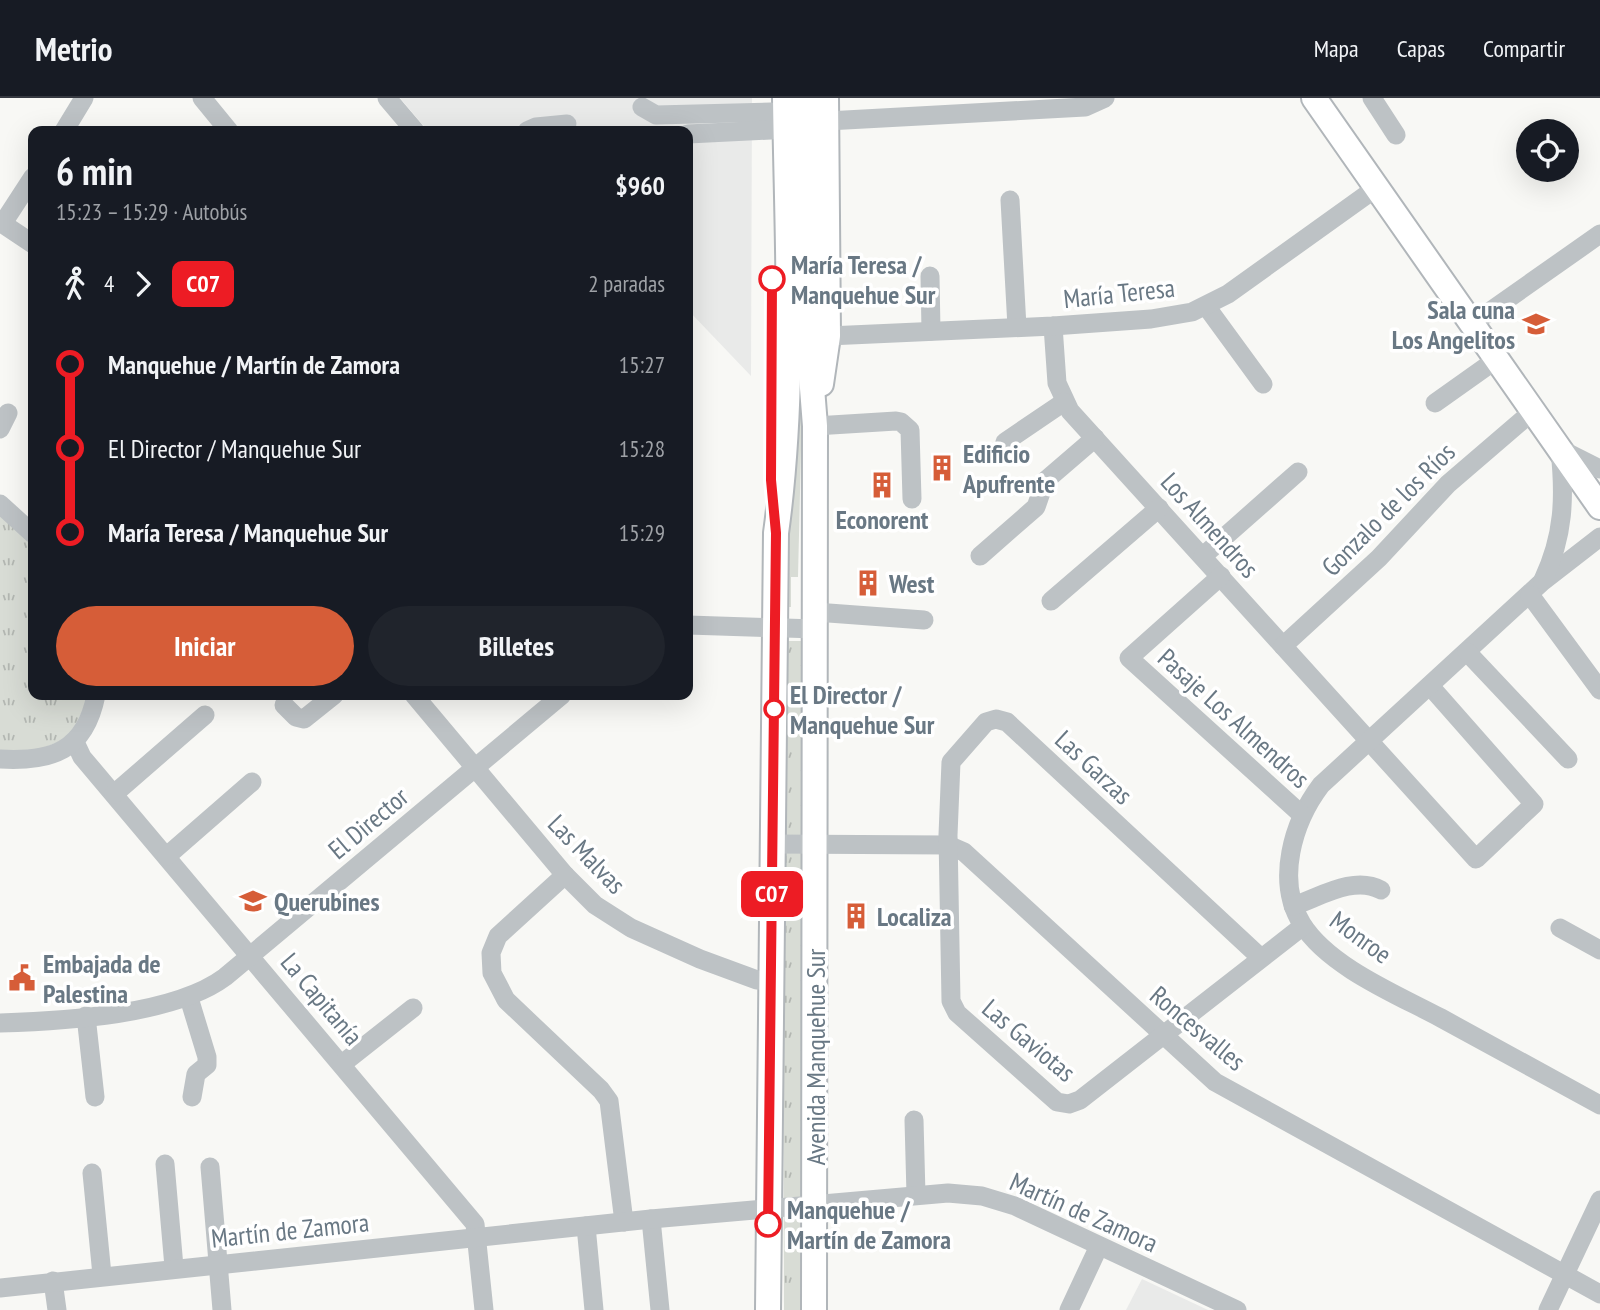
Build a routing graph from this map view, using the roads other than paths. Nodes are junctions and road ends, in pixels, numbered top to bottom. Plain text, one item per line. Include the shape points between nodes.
1 (84, 98) edge
2 (202, 98) edge
3 (387, 98) edge
4 (805, 98) edge
5 (1105, 98) edge
6 (1314, 98) edge
7 (1371, 98) edge
8 (827, 109) edge
9 (774, 112) edge
10 (641, 113) dead end
11 (567, 124) dead end
12 (67, 126) edge
13 (225, 126) edge
14 (411, 126) edge
15 (556, 126) edge
16 (693, 133) edge
17 (1396, 135) dead end
18 (28, 184) edge
19 (1376, 188) junction
20 (1010, 200) dead end
21 (1, 223) edge
22 (1600, 234) edge
23 (28, 241) edge
24 (930, 276) dead end
25 (1206, 306) junction
26 (1472, 324) junction
27 (1053, 326) junction
28 (1017, 327) junction
29 (931, 331) junction
30 (828, 336) junction
31 (1497, 359) junction
32 (1263, 384) dead end
33 (1064, 402) junction
34 (1435, 402) dead end
35 (1534, 411) junction
36 (815, 426) junction
37 (1095, 438) junction
38 (1005, 442) dead end
39 (1559, 449) junction
40 (1600, 469) edge
41 (1298, 472) dead end
42 (912, 499) dead end
43 (0, 504) edge
44 (1600, 507) edge
45 (1159, 508) junction
46 (28, 529) edge
47 (776, 533) junction
48 (1600, 537) edge
49 (980, 556) dead end
50 (1203, 556) junction
51 (1221, 576) junction
52 (1536, 589) junction
53 (1051, 601) dead end
54 (815, 620) junction
55 (924, 620) dead end
56 (693, 625) edge
57 (775, 628) junction
58 (1283, 646) junction
59 (1468, 653) junction
60 (1430, 686) junction
61 (1600, 690) edge
62 (95, 700) edge
63 (328, 700) edge
64 (418, 700) edge
65 (556, 700) edge
66 (284, 705) dead end
67 (205, 715) dead end
68 (1368, 741) junction
69 (75, 742) junction
70 (0, 759) edge
71 (1568, 759) dead end
72 (475, 768) junction
73 (252, 782) dead end
74 (114, 794) junction
75 (1302, 815) junction
76 (772, 844) junction
77 (815, 844) junction
78 (948, 845) junction
79 (167, 856) junction
80 (565, 875) junction
81 (1381, 890) dead end
82 (1293, 906) junction
83 (1303, 926) junction
84 (1560, 928) dead end
85 (1600, 950) edge
86 (252, 955) junction
87 (1261, 958) junction
88 (771, 981) junction
89 (189, 998) junction
90 (413, 1008) dead end
91 (86, 1016) junction
92 (0, 1023) edge
93 (1162, 1036) junction
94 (342, 1064) junction
95 (95, 1097) dead end
96 (192, 1097) dead end
97 (1600, 1105) edge
98 (914, 1119) dead end
99 (165, 1164) dead end
100 (210, 1167) dead end
101 (92, 1174) dead end
102 (916, 1195) junction
103 (1600, 1200) edge
104 (815, 1203) junction
105 (768, 1209) junction
106 (651, 1219) junction
107 (624, 1222) junction
108 (586, 1226) junction
109 (477, 1237) junction
110 (1099, 1246) junction
111 (216, 1264) junction
112 (174, 1267) junction
113 (1565, 1274) junction
114 (102, 1275) junction
115 (53, 1281) junction
116 (0, 1287) edge
117 (1600, 1294) edge
118 (57, 1310) edge
119 (222, 1310) edge
120 (484, 1310) edge
121 (594, 1310) edge
122 (660, 1310) edge
123 (768, 1310) edge
124 (814, 1310) edge
125 (1069, 1310) edge
126 (1237, 1310) edge
127 (1548, 1310) edge

1 - 12 street
2 - 13 street
3 - 14 street
4 - 36 main road, Avenida Manquehue Sur via 809,350
5 - 8 street via 1085,107
6 - 19 main road
7 - 17 street
8 - 30 main road, Avenida Manquehue Sur
9 - 10 street
9 - 16 street
9 - 47 main road, Avenida Manquehue Sur via 771,480
9 - 47 main road, Avenida Manquehue Sur via 789,387
11 - 15 street
18 - 21 street
19 - 25 street, María Teresa
19 - 26 main road
20 - 28 street
21 - 23 street
22 - 26 street
24 - 29 street
25 - 27 street, María Teresa via 1164,318
25 - 32 street
26 - 31 main road
27 - 28 street, María Teresa
27 - 33 street, Los Almendros via 1057,383
28 - 29 street, María Teresa
29 - 30 street, María Teresa
30 - 36 main road, Avenida Manquehue Sur
31 - 34 street
31 - 35 main road
33 - 37 street, Los Almendros
33 - 38 street
35 - 39 main road
35 - 58 street, Gonzalo de los Ríos via 1458,475 1379,558
36 - 42 street via 895,421 906,425 910,430
36 - 54 main road, Avenida Manquehue Sur
37 - 45 street, Los Almendros
37 - 49 street via 1045,481 1036,507
39 - 40 street
39 - 44 main road
39 - 52 street, Monroe via 1563,521 1557,547
41 - 50 street
43 - 46 street
45 - 50 street, Los Almendros
45 - 53 street
47 - 57 main road, Avenida Manquehue Sur
48 - 52 street, Monroe
50 - 51 street, Los Almendros
51 - 58 street, Los Almendros
51 - 75 street, Pasaje Los Almendros via 1129,658
52 - 59 street, Monroe
52 - 61 street
54 - 55 street
54 - 57 street
54 - 77 main road, Avenida Manquehue Sur
56 - 57 street
57 - 76 main road, Avenida Manquehue Sur
58 - 68 street, Los Almendros
59 - 60 street, Monroe
59 - 71 street
60 - 68 street, Monroe
60 - 68 street via 1534,804 1476,859
62 - 69 street
63 - 66 street via 304,719
64 - 72 street, Las Malvas
65 - 72 street, El Director
67 - 74 street
68 - 75 street, Monroe via 1321,785
69 - 70 street via 43,758
69 - 74 street, La Capitanía
72 - 80 street, Las Malvas
72 - 86 street, El Director
73 - 79 street
74 - 79 street, La Capitanía
75 - 82 street, Monroe via 1290,866
76 - 77 street
76 - 88 main road, Avenida Manquehue Sur
77 - 78 street
77 - 104 main road, Avenida Manquehue Sur
78 - 87 street, Las Garzas via 951,762 986,722 1002,720
78 - 93 street, Roncesvalles via 964,852
78 - 93 street, Las Gaviotas via 951,1001 957,1013 1048,1097 1062,1104 1080,1100
79 - 86 street, La Capitanía
80 - 88 street, Las Malvas via 595,905 632,928 700,959
80 - 107 street via 498,936 491,953 492,973 506,1000 609,1101
81 - 82 street via 1357,882
82 - 83 street, Monroe
83 - 87 street, Las Gaviotas
83 - 97 street, Monroe via 1347,967
84 - 85 street
86 - 89 street, El Director via 215,985
86 - 94 street, La Capitanía
87 - 93 street, Las Gaviotas
88 - 105 main road, Avenida Manquehue Sur
89 - 91 street, El Director
89 - 96 street via 207,1057 207,1065 196,1074
90 - 94 street
91 - 92 street, El Director
91 - 95 street
93 - 113 street, Roncesvalles via 1215,1082
94 - 109 street, La Capitanía via 458,1202 475,1224
98 - 102 street
99 - 112 street
100 - 111 street
101 - 114 street
102 - 104 street, Martín de Zamora
102 - 110 street, Martín de Zamora via 964,1194 999,1200
103 - 113 street
104 - 105 street, Martín de Zamora
104 - 124 main road, Avenida Manquehue Sur
105 - 106 street, Martín de Zamora
105 - 123 main road, Avenida Manquehue Sur
106 - 107 street, Martín de Zamora
106 - 122 street
107 - 108 street, Martín de Zamora
108 - 109 street, Martín de Zamora
108 - 121 street
109 - 111 street, Martín de Zamora
109 - 120 street, La Capitanía
110 - 125 street
110 - 126 street, Martín de Zamora
111 - 112 street, Martín de Zamora
111 - 119 street
112 - 114 street, Martín de Zamora
113 - 117 street, Roncesvalles
113 - 127 street
114 - 115 street, Martín de Zamora
115 - 116 street, Martín de Zamora
115 - 118 street

